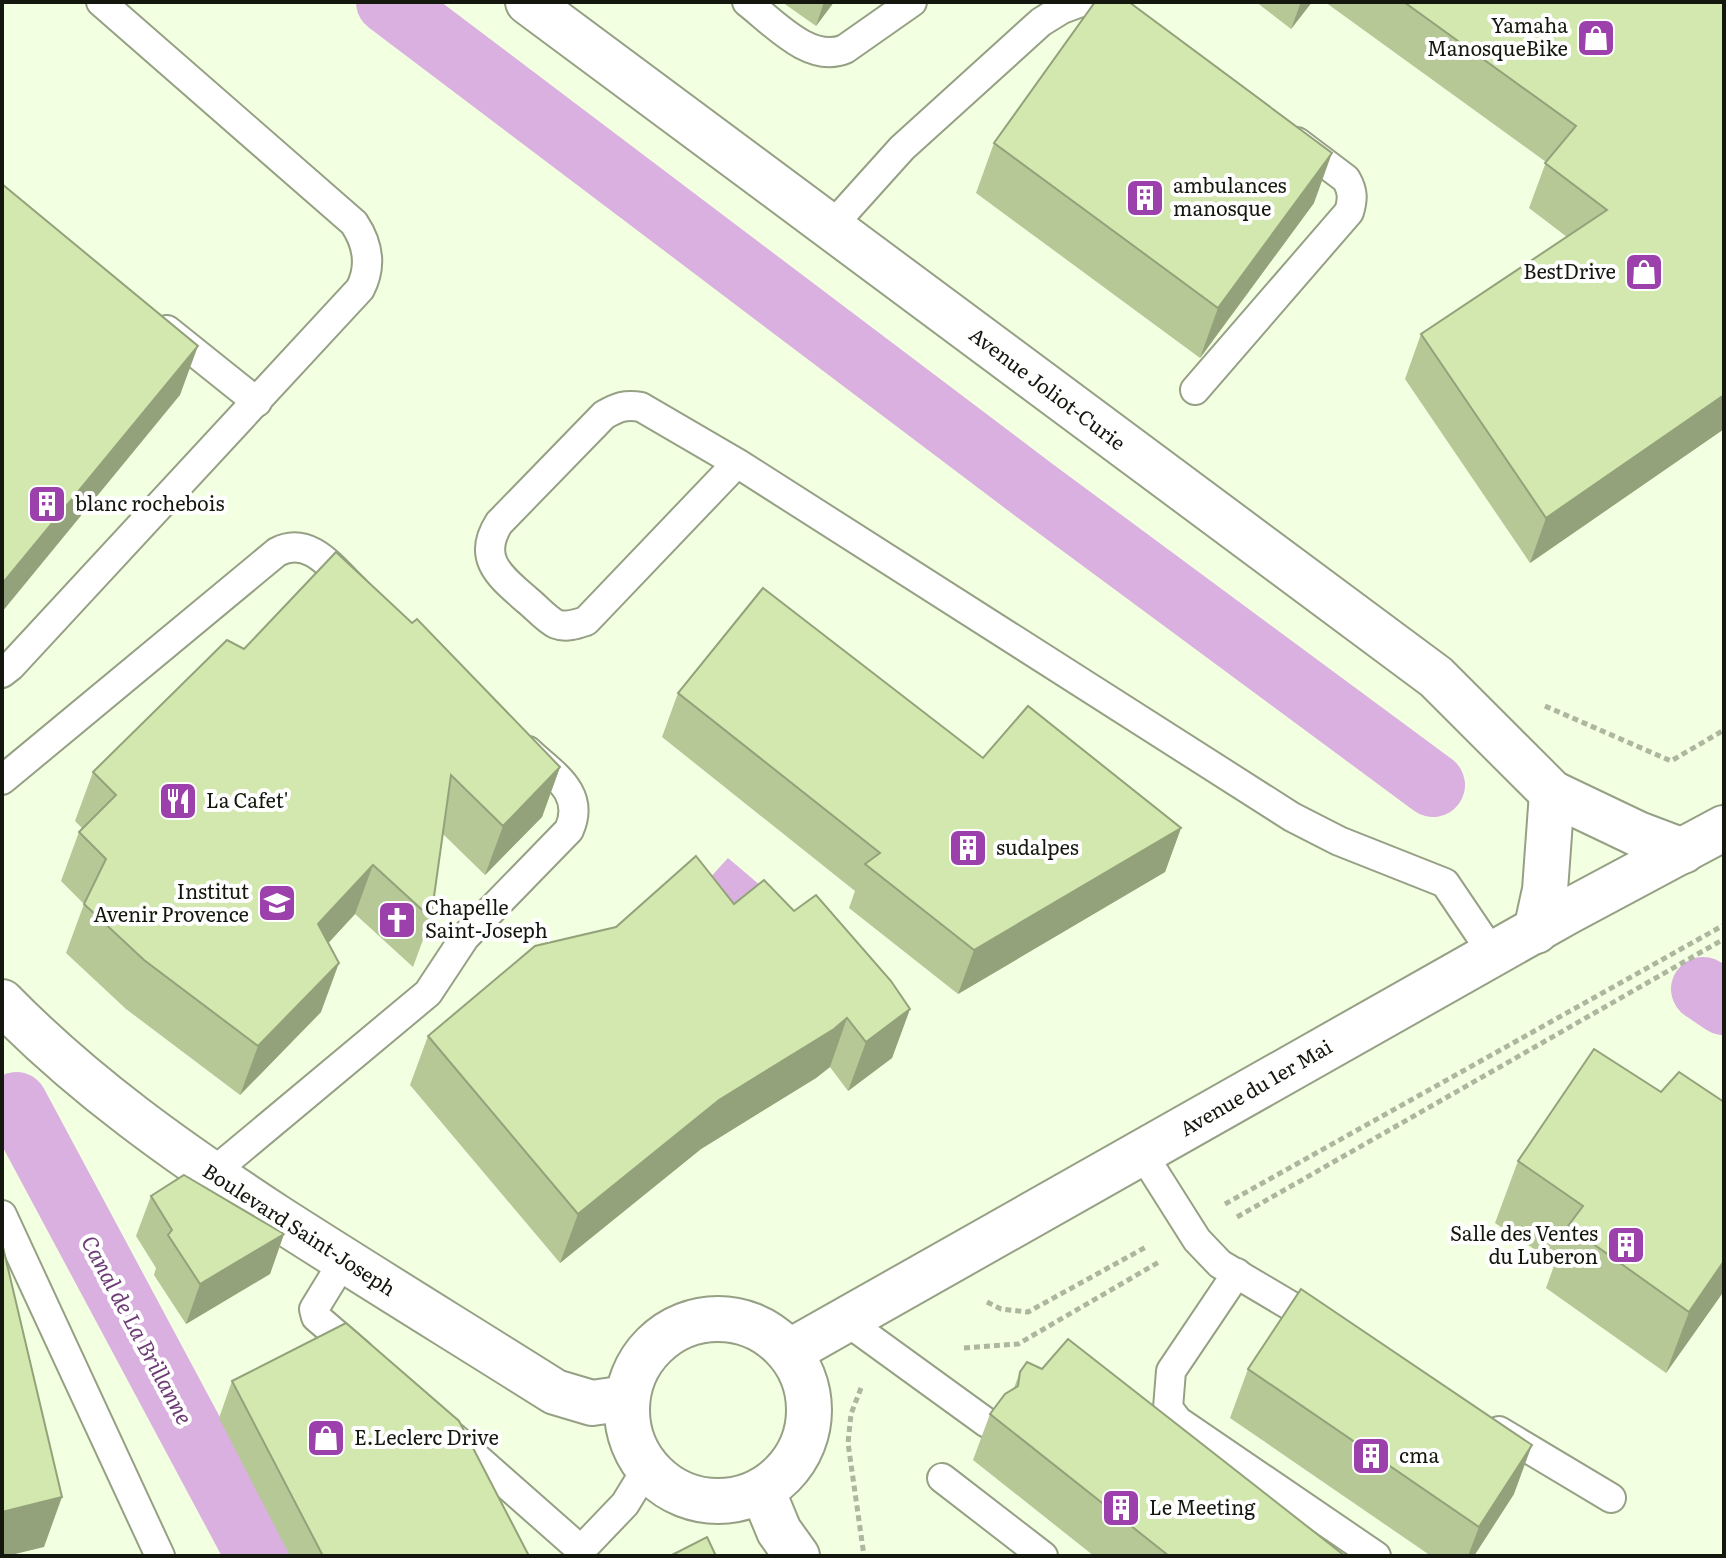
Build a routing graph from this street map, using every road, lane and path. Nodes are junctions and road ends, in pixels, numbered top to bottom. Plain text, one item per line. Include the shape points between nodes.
1 (101, 2) edge
2 (528, 2) edge
3 (747, 2) edge
4 (912, 2) edge
5 (1081, 2) edge
6 (1270, 122) edge
7 (830, 228) junction
8 (147, 315) edge
9 (1195, 390) dead end
10 (257, 402) junction
11 (737, 463) junction
12 (379, 611) edge
13 (2, 673) edge
14 (1533, 701) dead end
15 (506, 730) edge
16 (1724, 730) edge
17 (2, 780) edge
18 (1552, 793) junction
19 (1724, 828) edge
20 (1683, 851) junction
21 (1724, 925) edge
22 (1536, 931) junction
23 (1724, 939) edge
24 (1493, 954) junction
25 (4, 1007) edge
26 (1142, 1153) junction
27 (211, 1174) junction
28 (2, 1215) edge
29 (1192, 1232) junction
30 (344, 1260) junction
31 (1237, 1273) junction
32 (975, 1295) dead end
33 (845, 1320) junction
34 (1344, 1337) edge
35 (789, 1352) junction
36 (891, 1354) junction
37 (381, 1374) edge
38 (627, 1398) junction
39 (428, 1415) edge
40 (1477, 1418) edge
41 (987, 1423) dead end
42 (647, 1468) junction
43 (942, 1478) dead end
44 (762, 1490) junction
45 (1611, 1498) dead end
46 (583, 1553) edge
47 (160, 1556) edge
48 (797, 1556) edge
49 (864, 1556) edge
50 (1043, 1556) edge
51 (1376, 1556) edge

1 - 10 lane via 354,223 366,247 368,269 360,289
2 - 7 street, Avenue Joliot-Curie
3 - 4 lane via 802,44 834,54
5 - 7 lane via 1041,22 902,148
6 - 9 lane via 1346,179 1353,200 1349,212
7 - 18 street, Avenue Joliot-Curie via 1436,677
8 - 10 lane
10 - 13 lane
11 - 11 lane via 586,621 554,624 492,565 490,536 499,523 617,407 641,407
11 - 24 lane via 1292,817 1445,883
12 - 17 lane via 321,557 299,545 287,547
14 - 16 path via 1671,761
15 - 27 lane via 569,790 575,804 569,830 465,937 428,993
18 - 20 street, Avenue Joliot-Curie
18 - 22 street via 1545,890
19 - 20 street, Avenue du 1er Mai
20 - 22 street, Avenue du 1er Mai
21 - 29 path
22 - 24 street, Avenue du 1er Mai
23 - 29 path
24 - 26 street, Avenue du 1er Mai
25 - 27 street, Boulevard Saint-Joseph via 114,1105
26 - 29 lane
26 - 33 street, Avenue du 1er Mai
27 - 30 street, Boulevard Saint-Joseph
28 - 47 lane
29 - 31 lane via 1220,1264
29 - 32 path via 1028,1312 1001,1309
29 - 36 path via 1018,1344
30 - 37 lane via 314,1304 315,1313
30 - 38 street, Boulevard Saint-Joseph via 555,1392 592,1403
31 - 34 lane
31 - 51 lane via 1171,1371 1168,1408 1178,1421
33 - 35 street, Avenue du 1er Mai
33 - 36 lane
35 - 38 street via 746,1322 719,1317 693,1321 648,1350 634,1372
35 - 44 street via 803,1375 808,1427 783,1474
36 - 41 lane
36 - 49 path via 862,1385 851,1414 848,1443
38 - 42 street via 627,1423
39 - 46 lane
40 - 45 lane
42 - 44 street via 688,1497 738,1499
42 - 46 lane via 625,1504
43 - 50 lane
44 - 48 street via 779,1531

